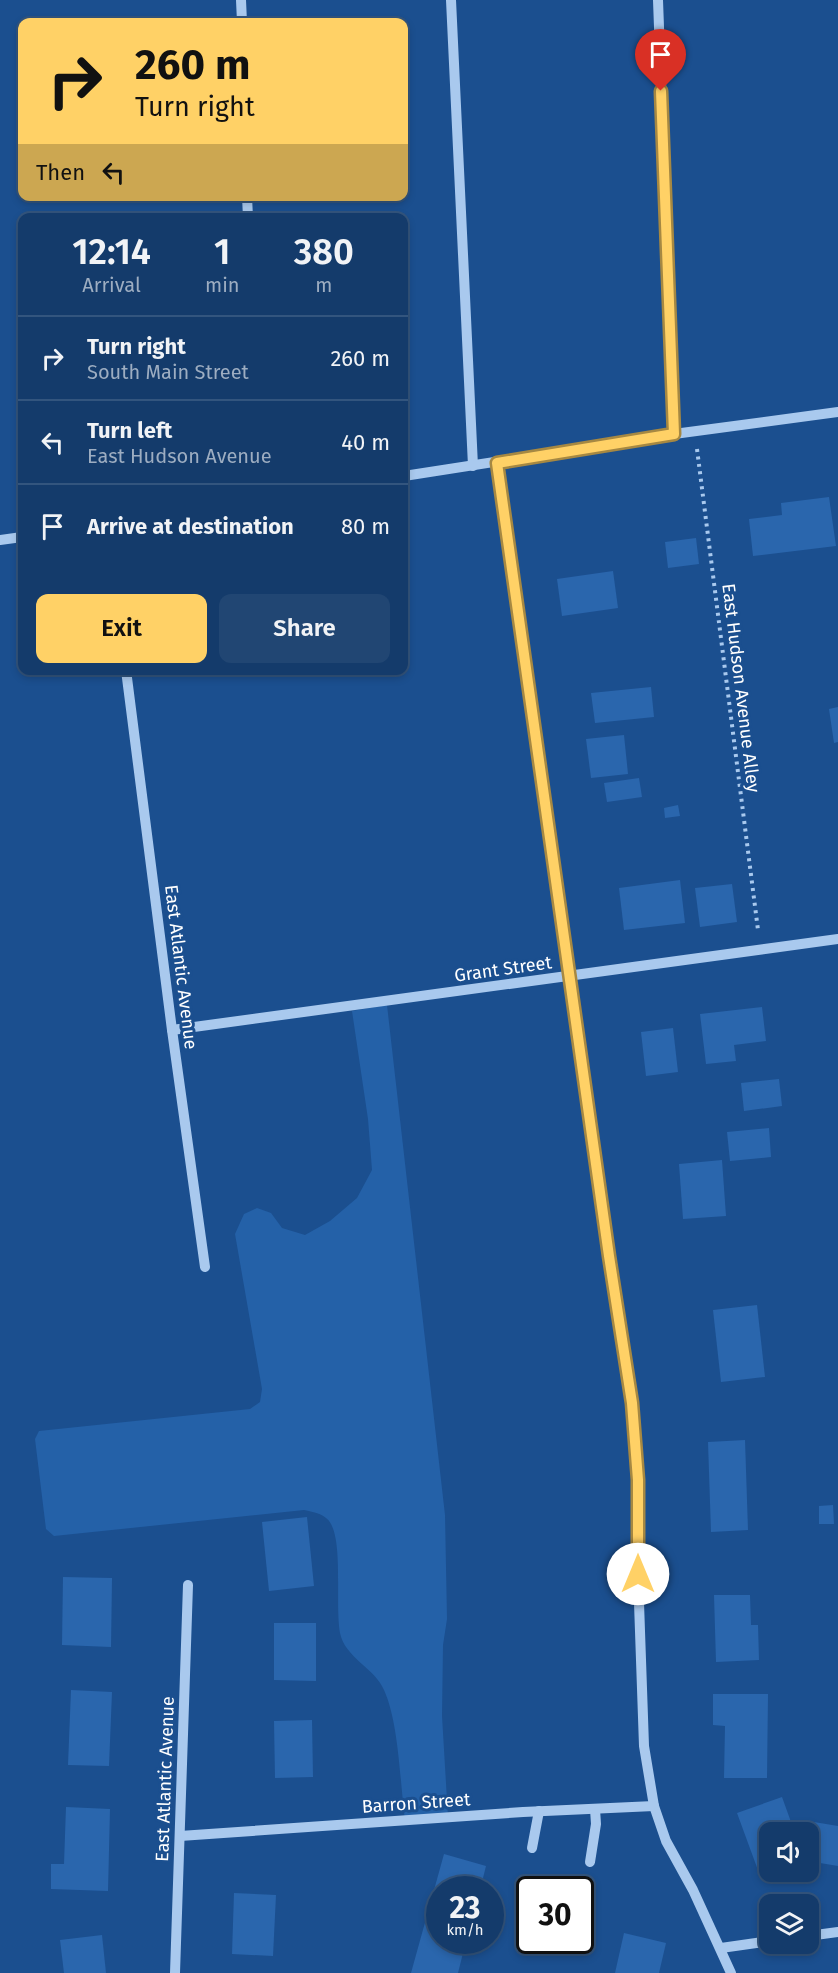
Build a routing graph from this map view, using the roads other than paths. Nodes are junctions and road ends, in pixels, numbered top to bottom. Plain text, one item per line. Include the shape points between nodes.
1 (241, 0) edge
2 (451, 0) edge
3 (658, 0) edge
4 (242, 18) edge
5 (838, 412) edge
6 (674, 434) junction
7 (497, 463) junction
8 (473, 466) junction
9 (408, 475) edge
10 (18, 538) edge
11 (0, 540) edge
12 (127, 675) edge
13 (838, 939) edge
14 (571, 977) junction
15 (172, 1030) junction
16 (205, 1267) dead end
17 (188, 1586) dead end
18 (654, 1806) junction
19 (595, 1809) junction
20 (539, 1811) junction
21 (180, 1836) junction
22 (531, 1848) dead end
23 (590, 1862) dead end
24 (838, 1932) edge
25 (819, 1935) edge
26 (759, 1943) edge
27 (721, 1948) junction
28 (175, 1973) edge
29 (731, 1973) edge

1 - 4 street
2 - 8 street
3 - 6 street
5 - 6 street
6 - 7 street
7 - 8 street
7 - 14 street
8 - 9 street
10 - 11 street
12 - 15 street, East Atlantic Avenue
13 - 14 street, Grant Street
14 - 15 street, Grant Street
14 - 18 street via 632,1403 638,1480 644,1746
15 - 16 street, East Atlantic Avenue
17 - 21 street, East Atlantic Avenue
18 - 19 street, Barron Street
18 - 27 street via 666,1841
19 - 20 street, Barron Street
19 - 23 street
20 - 21 street, Barron Street
20 - 22 street
21 - 28 street, East Atlantic Avenue
24 - 25 street
26 - 27 street
27 - 29 street

